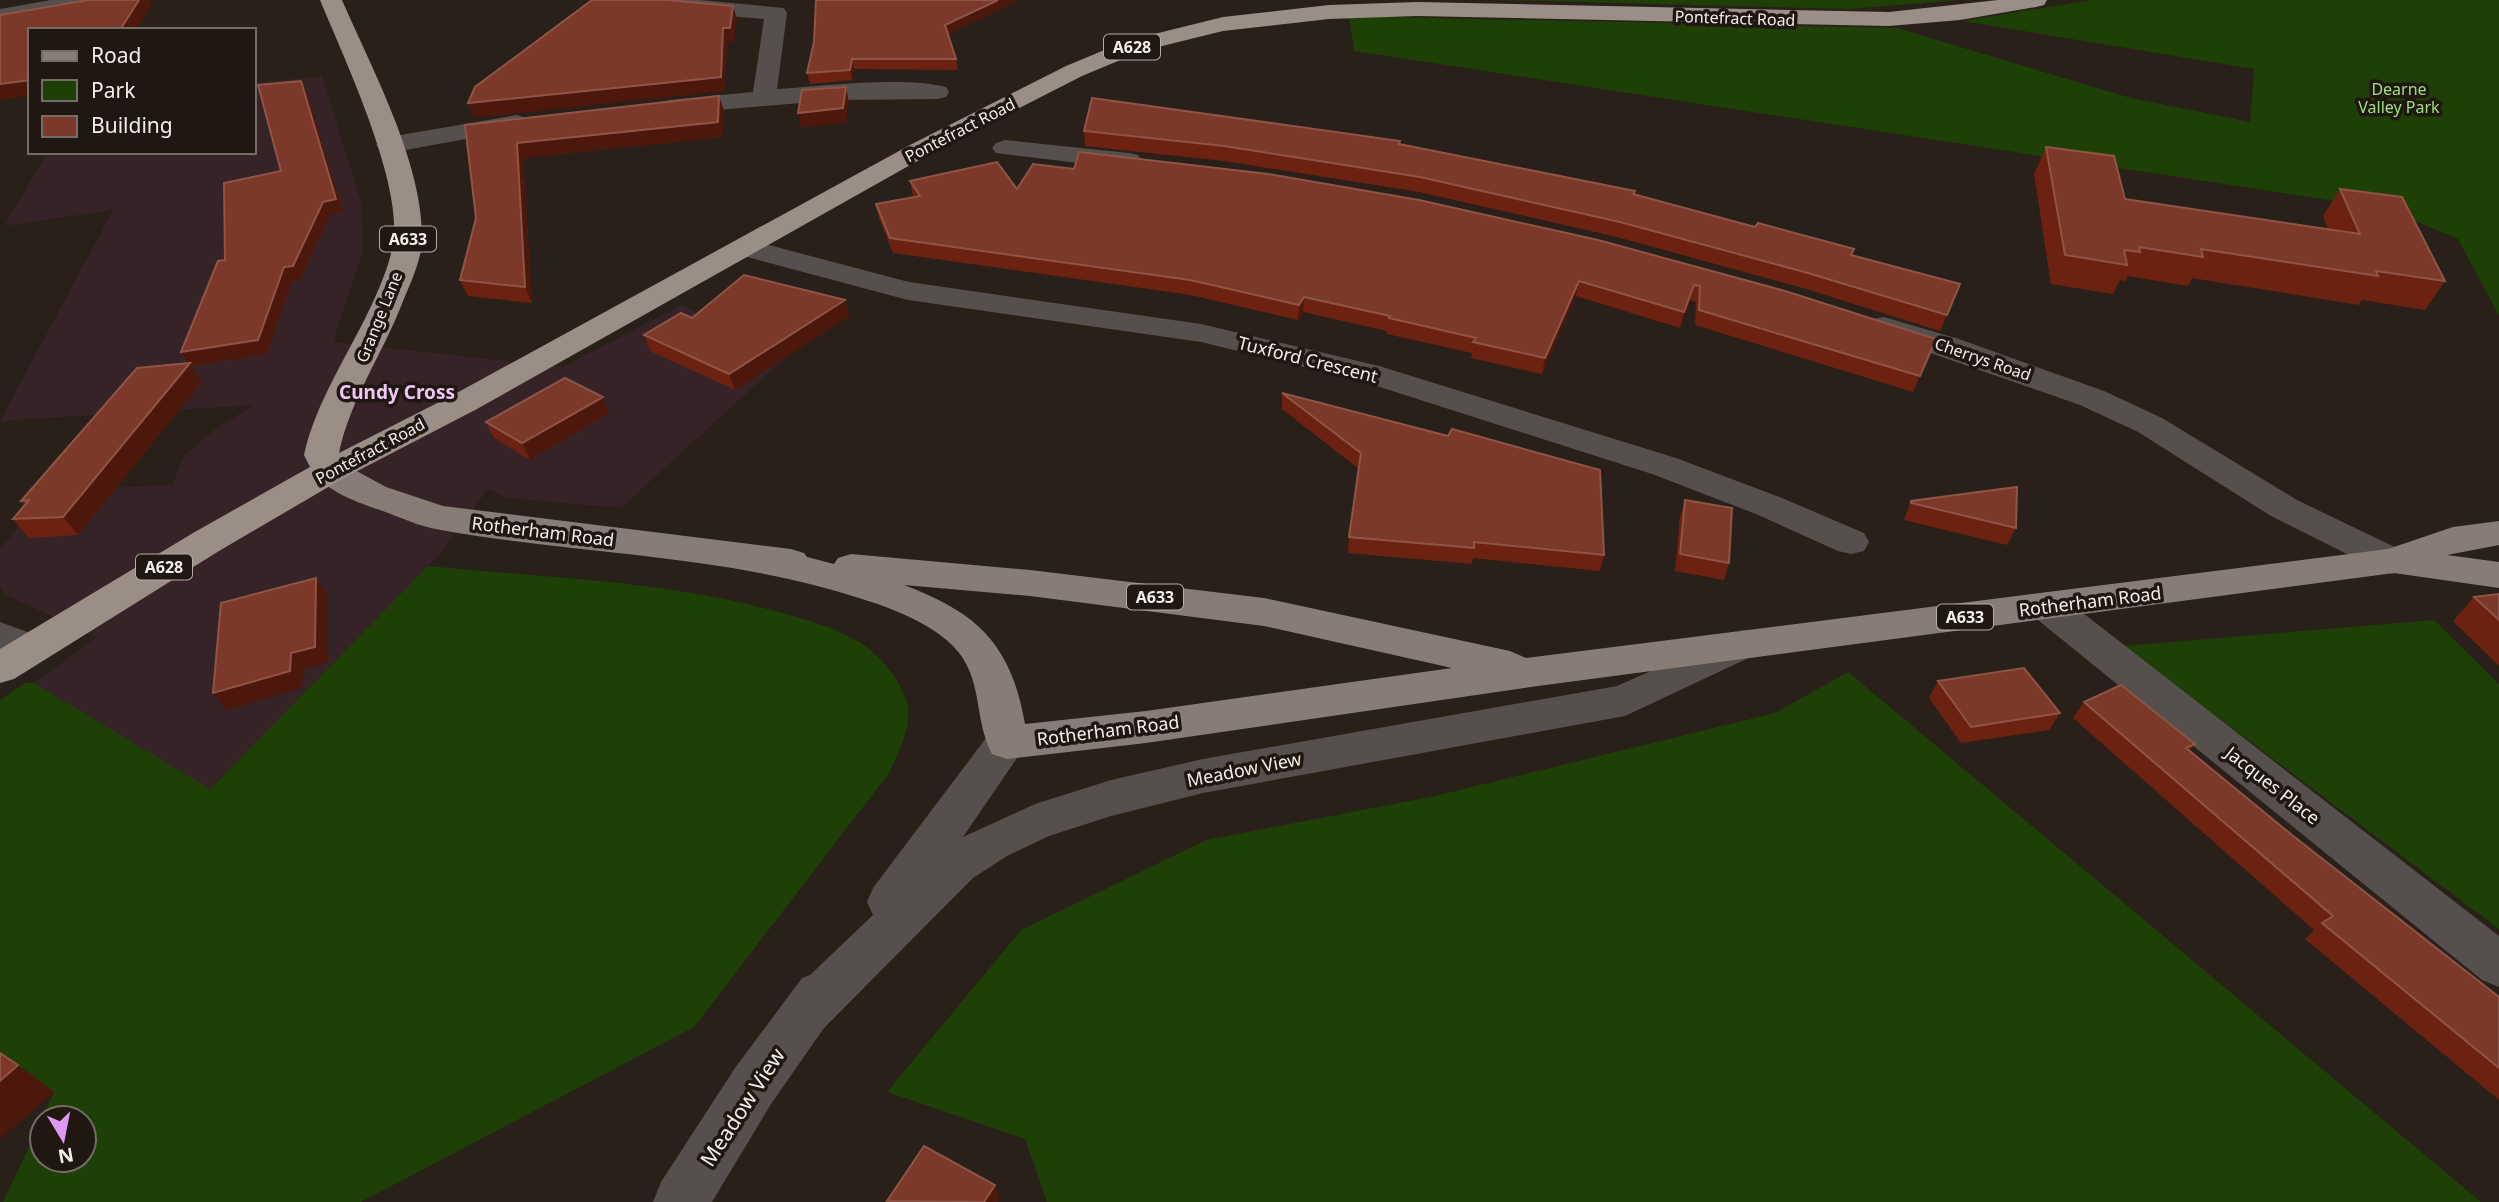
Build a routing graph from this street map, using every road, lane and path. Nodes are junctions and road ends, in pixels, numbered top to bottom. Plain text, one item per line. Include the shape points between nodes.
1 (87, 0) edge
2 (331, 0) edge
3 (2036, 0) edge
4 (621, 6) edge
5 (0, 16) edge
6 (937, 92) dead end
7 (764, 97) junction
8 (640, 110) edge
9 (543, 121) edge
10 (389, 145) junction
11 (1006, 148) dead end
12 (1157, 164) edge
13 (746, 248) junction
14 (1862, 319) edge
15 (330, 471) junction
16 (2499, 533) edge
17 (1851, 542) dead end
18 (766, 560) junction
19 (2392, 561) junction
20 (2499, 575) edge
21 (2047, 607) junction
22 (1743, 644) junction
23 (10, 651) edge
24 (1538, 671) junction
25 (1007, 742) junction
26 (2499, 964) edge
27 (805, 1013) junction
28 (681, 1202) edge

1 - 5 street
2 - 10 highway, Grange Lane / A633
3 - 13 highway, Pontefract Road / A628 via 1889,19 1417,9 1329,12 1223,24 1134,46 1074,71 919,150
4 - 7 street via 784,9
6 - 7 street
7 - 8 street
9 - 10 street via 488,126
10 - 15 highway, Grange Lane / A633 via 404,193 408,243 388,302 327,428 321,455
11 - 12 street
13 - 15 highway, Pontefract Road / A628
13 - 17 street, Tuxford Crescent via 908,291 1200,333 1368,373 1664,466
14 - 19 street, Cherrys Road via 2092,398 2160,431 2284,508
15 - 18 main road, Rotherham Road / A633 via 373,495 439,518
15 - 23 highway, Pontefract Road / A628
16 - 19 main road, Rotherham Road / A633 via 2453,539
18 - 24 main road, Rotherham Road / A633 via 1030,583 1252,610
18 - 25 main road, Rotherham Road / A633 via 865,585 919,606 959,629 983,654 997,691
19 - 20 main road, Rotherham Road / A633
19 - 21 main road, Rotherham Road / A633
21 - 22 main road, Rotherham Road / A633
21 - 26 street, Jacques Place
22 - 24 main road, Rotherham Road / A633
22 - 27 street, Meadow View via 1625,700 1203,776 1035,822 957,864
24 - 25 main road, Rotherham Road / A633 via 1146,727
25 - 27 street, Meadow View
27 - 28 street, Meadow View

